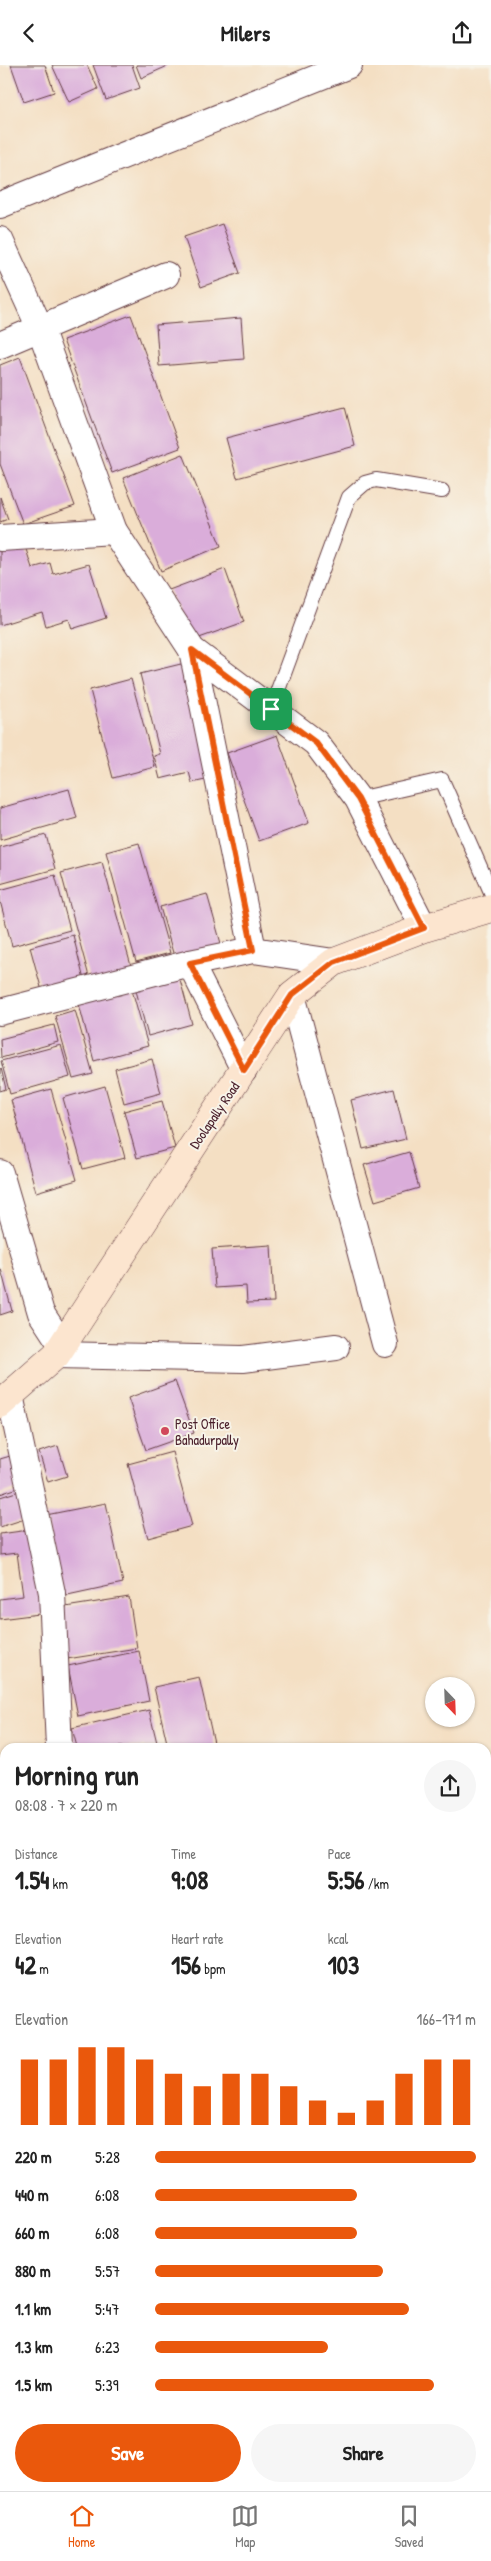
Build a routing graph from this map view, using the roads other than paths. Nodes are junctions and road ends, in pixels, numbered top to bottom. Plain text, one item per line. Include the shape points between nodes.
1 (349, 65) edge
2 (0, 205) edge
3 (0, 240) edge
4 (166, 275) dead end
5 (40, 328) junction
6 (0, 345) edge
7 (442, 491) dead end
8 (114, 531) junction
9 (0, 538) edge
10 (192, 650) junction
11 (271, 709) junction
12 (358, 799) junction
13 (491, 892) edge
14 (491, 908) edge
15 (424, 928) junction
16 (253, 950) junction
17 (334, 962) junction
18 (190, 963) junction
19 (292, 995) junction
20 (0, 1012) edge
21 (244, 1070) junction
22 (0, 1173) edge
23 (385, 1344) dead end
24 (336, 1347) dead end
25 (59, 1350) junction
26 (5, 1399) edge
27 (59, 1743) edge

1 - 2 street
3 - 5 street
4 - 5 street
5 - 6 street
5 - 8 street
7 - 11 lane via 376,480 365,483 349,497
8 - 9 street
8 - 10 street
10 - 11 street
10 - 16 street
11 - 12 street via 316,743
12 - 13 lane via 442,780
12 - 15 street
14 - 15 main road, Doolapally Road
15 - 17 main road, Doolapally Road
16 - 17 street
16 - 18 street
17 - 19 main road, Doolapally Road
18 - 20 street
18 - 21 street
19 - 21 main road, Doolapally Road
19 - 23 street
21 - 25 main road, Doolapally Road
22 - 25 street via 41,1313
24 - 25 street via 243,1359
25 - 26 main road, Doolapally Road
26 - 27 street via 52,1593

